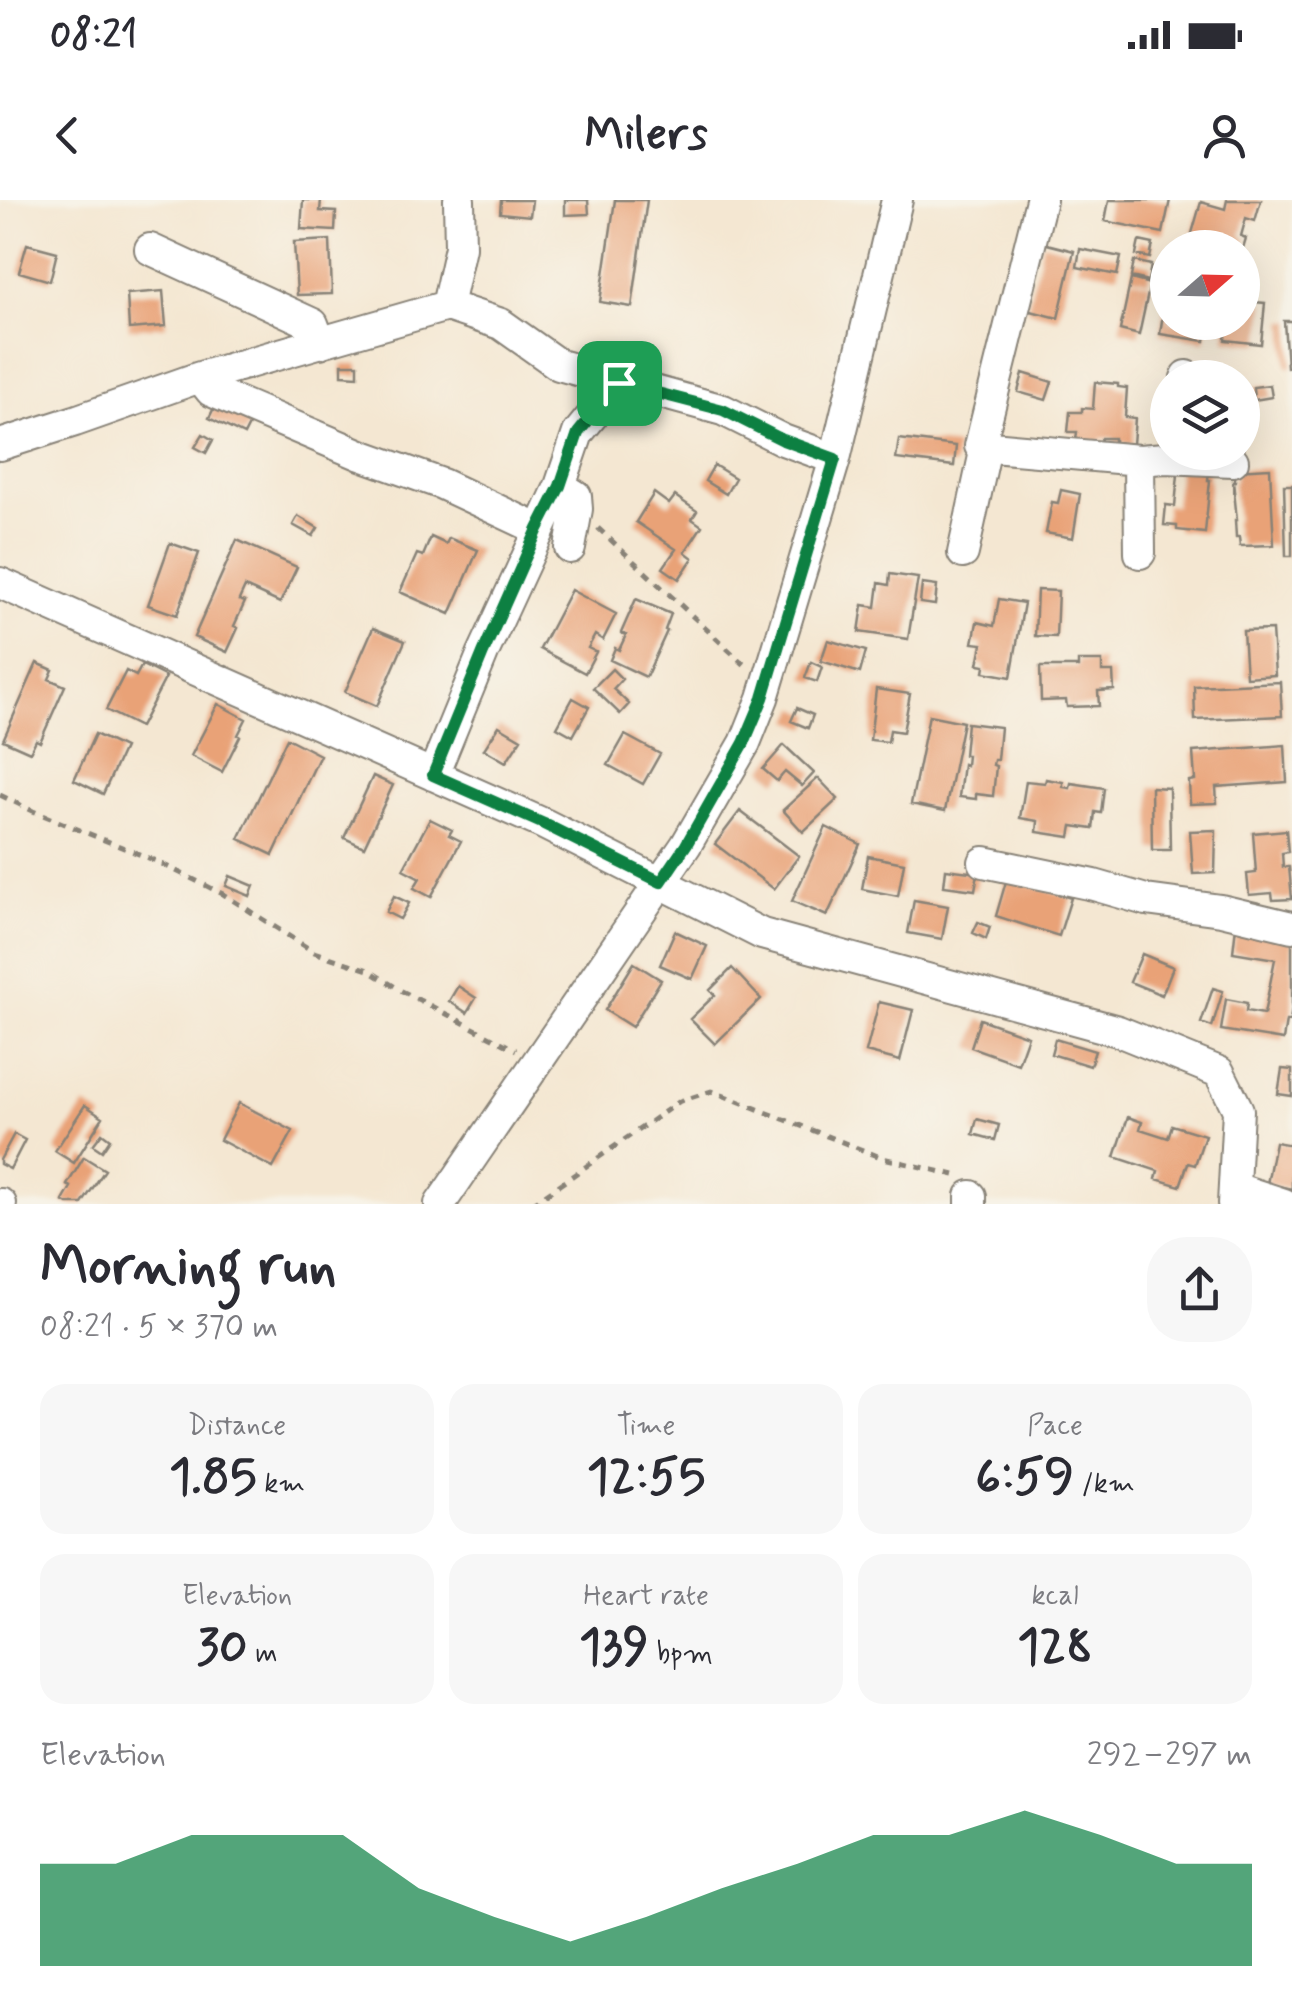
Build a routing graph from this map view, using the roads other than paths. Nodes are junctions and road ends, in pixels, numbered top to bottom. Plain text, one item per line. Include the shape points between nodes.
1 (897, 200) edge
2 (1041, 200) edge
3 (458, 202) edge
4 (150, 249) dead end
5 (447, 306) junction
6 (320, 343) junction
7 (200, 377) junction
8 (619, 383) junction
9 (0, 445) edge
10 (986, 446) junction
11 (1150, 456) edge
12 (835, 459) junction
13 (1155, 470) edge
14 (568, 498) junction
15 (538, 529) junction
16 (570, 548) dead end
17 (963, 553) dead end
18 (1140, 553) dead end
19 (0, 583) edge
20 (433, 775) junction
21 (984, 862) dead end
22 (661, 882) junction
23 (1292, 927) edge
24 (1234, 1196) edge
25 (440, 1204) edge
26 (1284, 1204) edge

1 - 12 street
2 - 10 street via 980,446
3 - 5 street via 460,247
4 - 6 street via 312,324
5 - 6 street
5 - 8 street via 501,324 559,365
6 - 7 street
7 - 9 street
7 - 15 street via 211,391
8 - 12 street via 723,410
8 - 14 street via 578,433
10 - 11 street
10 - 17 street
12 - 22 street via 744,743
13 - 18 street
14 - 15 street
14 - 16 street
15 - 20 street
19 - 20 street
20 - 22 street
21 - 23 street
22 - 24 street via 762,934 1118,1031 1219,1072 1238,1110
22 - 25 street
24 - 26 street

